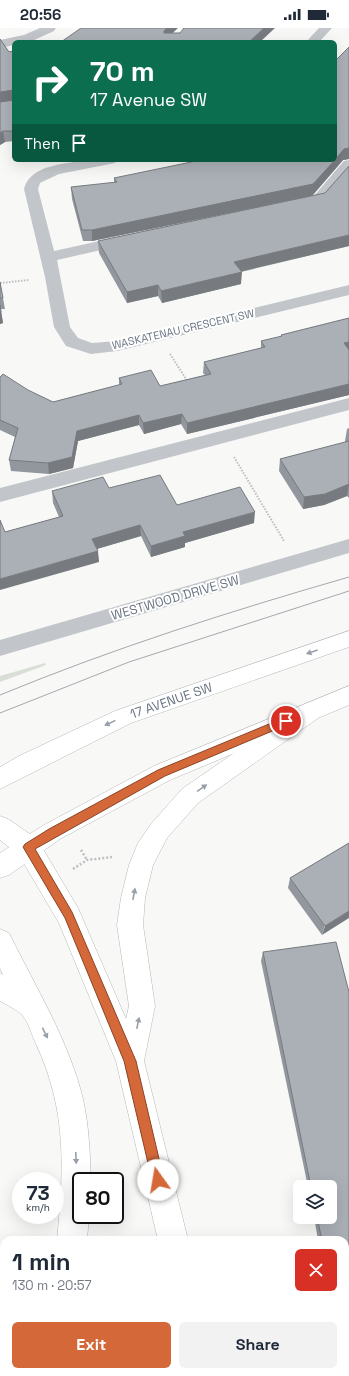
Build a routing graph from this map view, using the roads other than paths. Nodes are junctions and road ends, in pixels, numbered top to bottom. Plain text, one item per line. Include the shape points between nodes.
1 (50, 28) edge
2 (326, 28) edge
3 (19, 40) edge
4 (314, 40) edge
5 (12, 41) edge
6 (0, 44) edge
7 (99, 162) edge
8 (349, 164) edge
9 (287, 207) edge
10 (141, 238) edge
11 (48, 257) junction
12 (349, 290) edge
13 (349, 404) edge
14 (0, 495) edge
15 (349, 546) edge
16 (349, 639) edge
17 (0, 648) edge
18 (349, 695) edge
19 (313, 710) junction
20 (0, 779) edge
21 (0, 826) edge
22 (28, 847) junction
23 (0, 866) edge
24 (0, 941) edge
25 (0, 986) edge
26 (32, 1007) junction
27 (130, 1061) junction
28 (72, 1236) edge
29 (171, 1236) edge

1 - 3 street
2 - 4 street
5 - 6 street
7 - 11 street, WASKATENAU CRESCENT SW via 56,170 33,181 30,189
8 - 9 street via 318,200
10 - 11 street
11 - 12 street, WASKATENAU CRESCENT SW via 62,327 72,342 91,349 117,346
13 - 14 street
15 - 17 street, WESTWOOD DRIVE SW
16 -> 20 main road, 17 AVENUE SW via 123,717 27,763
18 - 19 main road
19 - 22 main road via 162,773
27 -> 19 main road via 142,1006 130,925 133,898 147,851 159,830 190,796
21 - 22 main road
22 - 23 main road
22 - 27 main road via 69,916
24 - 26 main road
25 - 26 main road
26 -> 28 main road via 53,1051 69,1099 75,1138 77,1181
27 - 29 main road

